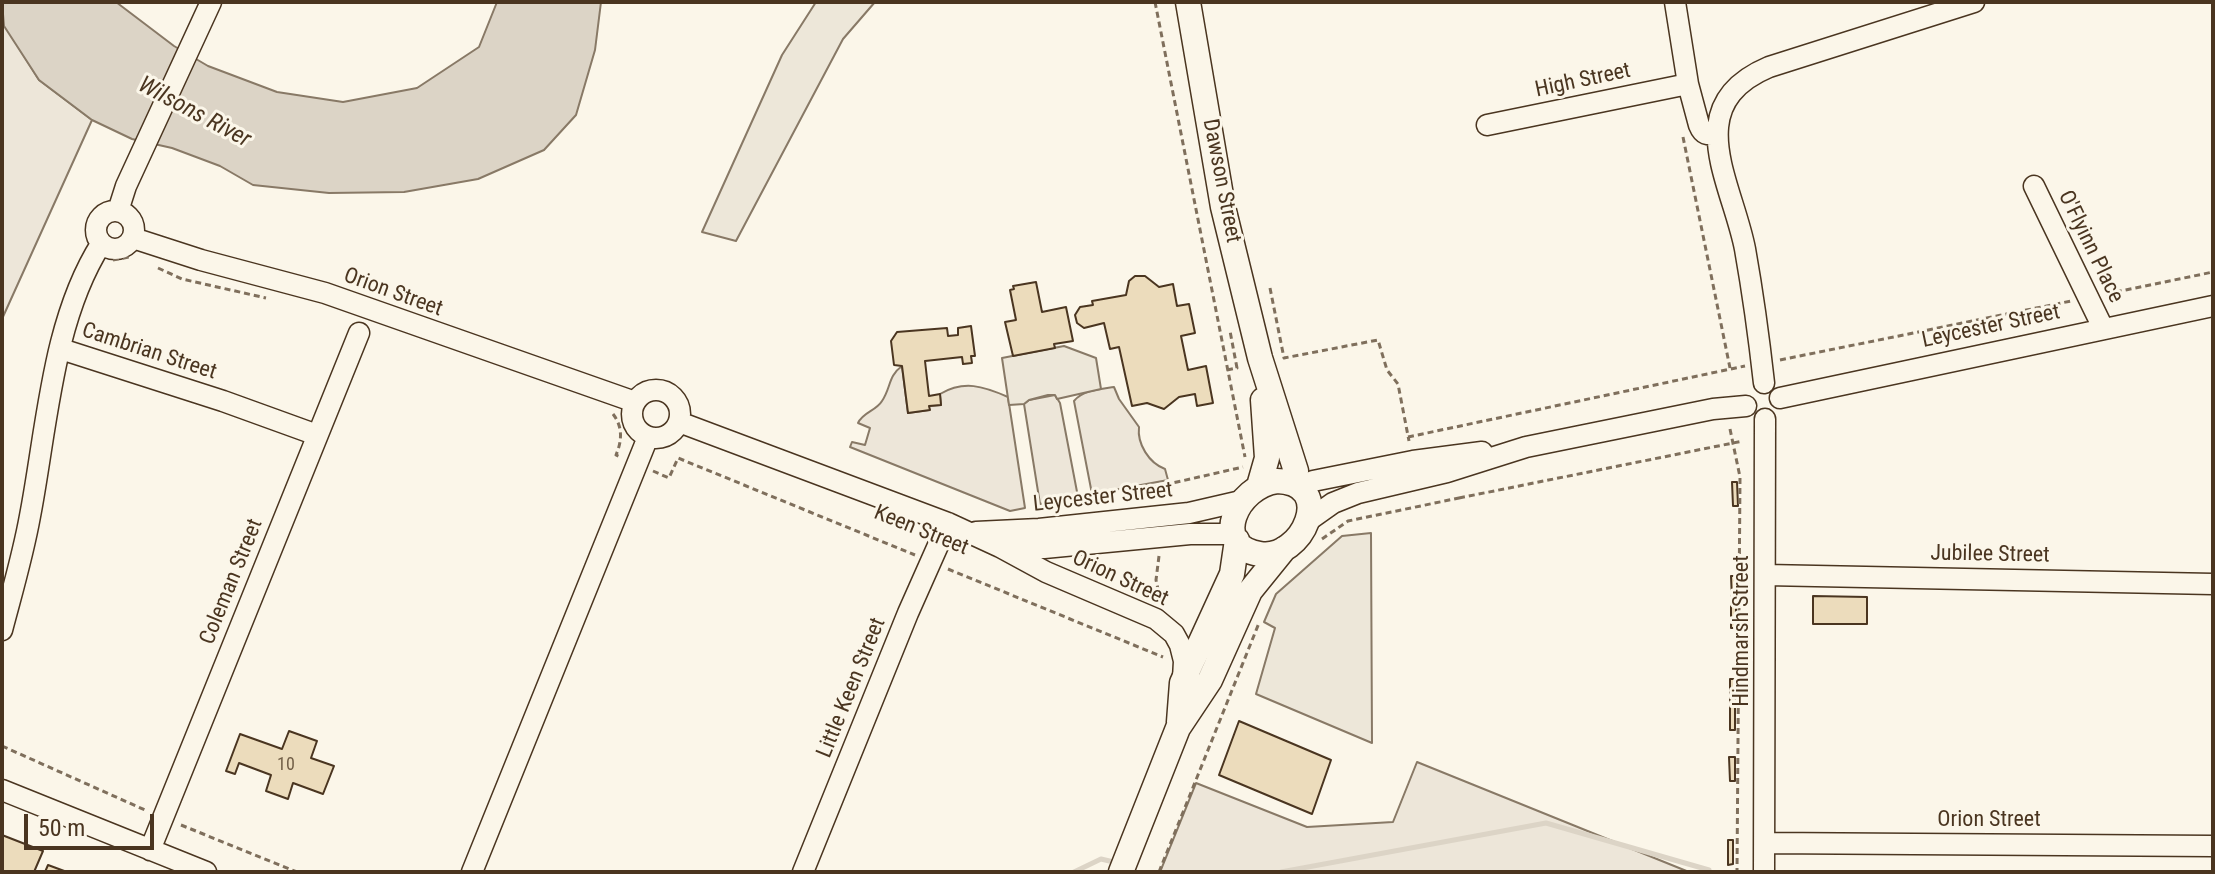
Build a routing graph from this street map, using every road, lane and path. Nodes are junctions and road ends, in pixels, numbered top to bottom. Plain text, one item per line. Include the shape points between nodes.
1 (211, 2) edge
2 (1155, 2) edge
3 (1188, 2) edge
4 (1675, 2) edge
5 (1974, 2) edge
6 (1688, 84) junction
7 (1487, 125) dead end
8 (1717, 134) junction
9 (1683, 136) dead end
10 (2034, 186) dead end
11 (118, 211) junction
12 (131, 248) junction
13 (106, 252) junction
14 (155, 266) dead end
15 (2213, 272) edge
16 (1270, 288) dead end
17 (2088, 297) junction
18 (271, 299) dead end
19 (2213, 306) edge
20 (1229, 326) dead end
21 (2103, 328) junction
22 (359, 333) dead end
23 (61, 349) junction
24 (1260, 358) junction
25 (1776, 361) dead end
26 (1745, 366) dead end
27 (1730, 369) junction
28 (1227, 370) junction
29 (1764, 383) junction
30 (1780, 398) junction
31 (635, 402) junction
32 (1746, 406) junction
33 (612, 412) dead end
34 (1765, 419) junction
35 (679, 422) junction
36 (1730, 429) dead end
37 (317, 435) junction
38 (648, 437) junction
39 (1743, 441) dead end
40 (1732, 443) junction
41 (1526, 447) junction
42 (616, 455) dead end
43 (669, 478) dead end
44 (1298, 485) junction
45 (1155, 487) dead end
46 (1250, 494) junction
47 (1421, 499) dead end
48 (1422, 505) junction
49 (1309, 520) junction
50 (948, 523) junction
51 (968, 532) junction
52 (1235, 537) junction
53 (1317, 544) dead end
54 (1000, 547) junction
55 (1284, 549) junction
56 (1159, 556) dead end
57 (931, 562) junction
58 (1766, 575) junction
59 (2213, 584) edge
60 (1159, 610) dead end
61 (1261, 616) dead end
62 (2, 630) edge
63 (1166, 658) dead end
64 (1182, 683) junction
65 (1178, 728) junction
66 (2, 790) edge
67 (1765, 843) junction
68 (2213, 846) edge
69 (150, 850) junction
70 (1124, 864) edge
71 (206, 872) edge
72 (472, 872) edge
73 (803, 872) edge
74 (1159, 872) edge
75 (1737, 872) edge
76 (1764, 872) edge

1 - 11 street
2 - 28 path
3 - 24 main road, Dawson Street via 1223,207
4 - 6 street
5 - 8 street via 1751,75 1724,104
6 - 7 street, High Street
6 - 8 street via 1701,132
8 - 29 street via 1718,159 1744,245
9 - 27 path
10 - 17 street, O'Flyinn Place
11 - 12 street via 132,221
11 - 13 street via 98,221 96,233
12 - 13 path
12 - 13 street
12 - 31 street, Orion Street via 201,260 325,293
13 - 23 street via 79,286
14 - 18 path via 182,279
15 - 17 path
16 - 27 path via 1284,358 1378,340 1387,370 1398,384 1409,439
17 - 21 street, O'Flyinn Place
17 - 25 path
19 - 21 street, Leycester Street
20 - 28 path via 1237,368
21 - 30 street, Leycester Street
22 - 37 street, Coleman Street
23 - 37 street, Cambrian Street
23 - 62 street via 22,556
24 - 44 main road, Dawson Street
24 - 46 main road, Dawson Street via 1267,458
26 - 27 path
28 - 45 path via 1246,465
29 - 30 street
29 - 32 street via 1747,392
30 - 34 street via 1779,409
31 - 35 street via 650,390 666,391 678,402
31 - 38 street via 635,426
32 - 34 street
32 - 41 street
33 - 42 path via 621,434
34 - 58 street, Hindmarsh Street
35 - 38 street via 668,435
35 - 50 street, Orion Street
36 - 40 path
37 - 69 street, Coleman Street
38 - 72 street
39 - 40 path
40 - 48 path
40 - 75 path via 1740,477
41 - 44 street via 1413,461
41 - 49 street via 1358,493
43 - 57 path, Keen Street via 678,458
44 - 46 main road via 1277,481
44 - 49 main road via 1309,501
46 - 51 street, Leycester Street via 1189,513
46 - 52 main road via 1234,516
47 - 48 path
48 - 53 path via 1348,521
49 - 55 main road
50 - 51 street, Orion Street
50 - 57 street, Little Keen Street
51 - 54 street, Orion Street
52 - 54 street, Orion Street via 1190,534 1044,548
52 - 55 main road via 1245,549 1261,554
52 - 64 main road via 1232,574
54 - 64 street, Orion Street via 1165,625 1180,645
55 - 65 main road via 1250,591 1210,680
56 - 60 path
57 - 63 path, Keen Street
57 - 73 street, Little Keen Street
58 - 59 street, Jubilee Street
58 - 67 street, Hindmarsh Street
61 - 74 path
64 - 65 main road
65 - 70 main road
66 - 69 street
67 - 68 street, Orion Street
67 - 76 street, Hindmarsh Street
69 - 71 street

